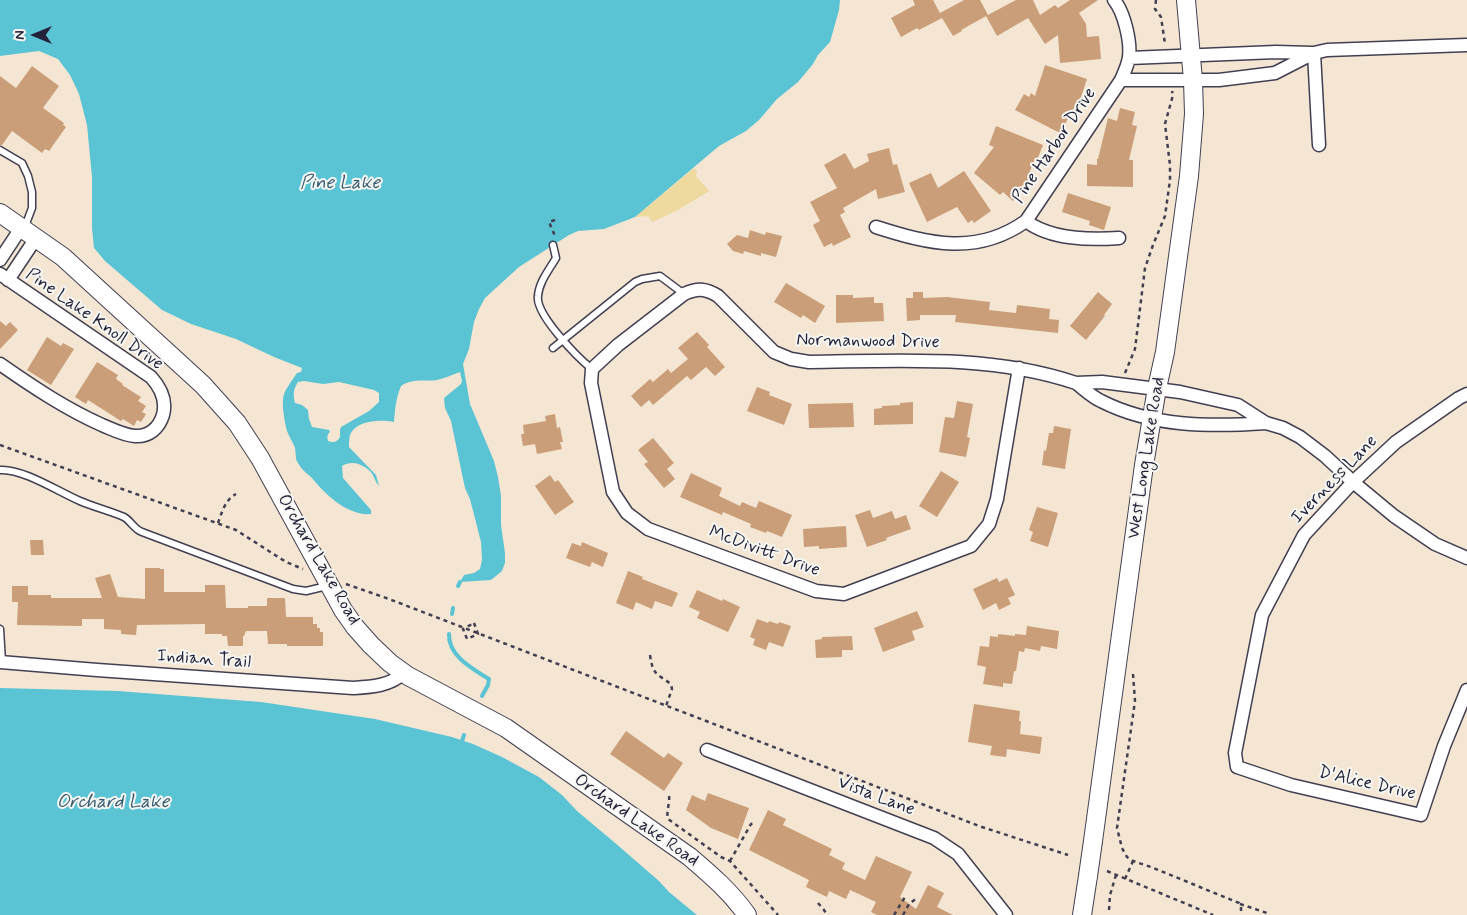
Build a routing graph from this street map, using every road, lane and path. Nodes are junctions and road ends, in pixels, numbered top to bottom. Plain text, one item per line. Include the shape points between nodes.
1 (1114, 0) edge
2 (1156, 0) edge
3 (1186, 0) edge
4 (1467, 45) edge
5 (1192, 54) junction
6 (1314, 54) junction
7 (1168, 56) junction
8 (1129, 58) junction
9 (1121, 80) junction
10 (1171, 80) junction
11 (1193, 80) junction
12 (1319, 145) dead end
13 (0, 150) edge
14 (0, 213) edge
15 (555, 220) dead end
16 (1026, 221) junction
17 (876, 227) dead end
18 (27, 232) junction
19 (1119, 238) dead end
20 (555, 242) joint
21 (0, 260) edge
22 (4, 277) edge
23 (684, 294) junction
24 (563, 340) junction
25 (553, 348) dead end
26 (0, 364) edge
27 (1019, 368) junction
28 (592, 369) junction
29 (1076, 383) junction
30 (1124, 384) junction
31 (1157, 388) junction
32 (1467, 394) edge
33 (1152, 418) junction
34 (1266, 423) junction
35 (0, 444) edge
36 (0, 470) edge
37 (1353, 482) junction
38 (236, 494) dead end
39 (218, 523) junction
40 (1467, 558) edge
41 (327, 581) junction
42 (464, 628) junction
43 (0, 629) edge
44 (478, 634) junction
45 (650, 656) dead end
46 (1, 662) edge
47 (403, 673) junction
48 (1133, 674) dead end
49 (1467, 690) edge
50 (666, 706) junction
51 (707, 750) dead end
52 (1236, 767) joint
53 (669, 796) dead end
54 (756, 823) dead end
55 (1068, 855) dead end
56 (730, 861) junction
57 (1133, 861) junction
58 (1107, 871) dead end
59 (1116, 875) junction
60 (1125, 879) junction
61 (905, 897) dead end
62 (917, 898) dead end
63 (1239, 903) junction
64 (818, 904) dead end
65 (1109, 910) dead end
66 (1268, 914) dead end
67 (747, 915) edge
68 (778, 915) edge
69 (826, 915) edge
70 (894, 915) edge
71 (903, 915) edge
72 (1006, 915) edge
73 (1082, 915) edge
74 (1213, 915) edge
75 (1241, 915) edge

1 - 8 street, Pine Harbor Drive via 1125,23
2 - 7 path via 1155,9 1161,17
3 - 5 main road, West Long Lake Road
4 - 6 street via 1327,50
5 - 6 street
5 - 7 street
5 - 11 main road, West Long Lake Road
6 - 11 street via 1275,73
6 - 12 street
7 - 8 street
8 - 9 street, Pine Harbor Drive
9 - 10 street
9 - 16 street, Pine Harbor Drive
10 - 11 street
10 - 30 path via 1173,95 1164,124 1170,165 1165,216 1145,268 1135,349
11 - 31 main road, West Long Lake Road via 1189,176 1165,352
13 - 18 lane via 22,163 28,176 32,208
14 - 18 main road, Orchard Lake Road
15 - 20 path via 549,222
16 - 17 street, Pine Harbor Drive via 1012,231 978,243 940,244
16 - 19 street via 1035,228 1065,236 1094,240
18 - 21 street
18 - 22 street
18 - 41 main road, Orchard Lake Road via 63,257 179,362 237,423 260,458
20 - 24 lane via 556,258 537,297 538,306 547,321
22 - 26 street, Pine Lake Knoll Drive via 150,377 163,396 163,416 156,428 146,434 134,436 118,432 45,395
23 - 24 lane via 660,276 642,279
23 - 27 street, Normanwood Drive via 694,289 708,290 718,296 774,352 791,359 810,362 944,360
23 - 28 street, Normanwood Drive
24 - 25 lane
24 - 28 lane
27 - 28 street, McDivitt Drive via 997,499 989,524 971,546 844,594 816,592 648,528 627,513 613,492 591,383
27 - 29 street, Normanwood Drive
29 - 30 street, Normanwood Drive
29 - 33 street, Normanwood Drive via 1099,400 1132,414
30 - 31 street, Normanwood Drive
31 - 33 main road, West Long Lake Road
31 - 34 street, Normanwood Drive via 1238,405
32 - 37 street, Iverness Lane via 1396,442
33 - 34 street, Normanwood Drive via 1175,423 1233,426
33 - 73 main road, West Long Lake Road, bridge
34 - 37 street, Normanwood Drive via 1300,437
35 - 39 path
36 - 41 lane via 20,473 125,517 142,532 293,589 311,591
37 - 40 street, Normanwood Drive via 1434,544
37 - 52 street, Iverness Lane via 1304,535 1262,615 1235,753
38 - 39 path via 223,508
39 - 41 path
41 - 42 path via 389,599
41 - 47 main road, Orchard Lake Road via 363,636
42 - 44 path
42 - 44 path via 474,623
42 - 44 path via 467,640
43 - 46 lane
44 - 50 path
45 - 50 path via 655,672 671,684
46 - 47 street, Indian Trail via 353,688 391,682
47 - 67 main road, Orchard Lake Road via 506,728 690,857 737,900
48 - 57 path via 1135,701 1117,828 1122,848
49 - 52 street, D'Alice Drive via 1420,815 1291,785
50 - 55 path via 979,826
51 - 72 street, Vista Lane via 934,838 958,854
53 - 56 path via 668,819
54 - 56 path via 751,824
56 - 68 path
57 - 60 path
57 - 63 path
58 - 59 path
59 - 60 path
59 - 65 path
60 - 74 path
61 - 70 path
62 - 71 path
63 - 66 path
63 - 75 path
64 - 69 path

